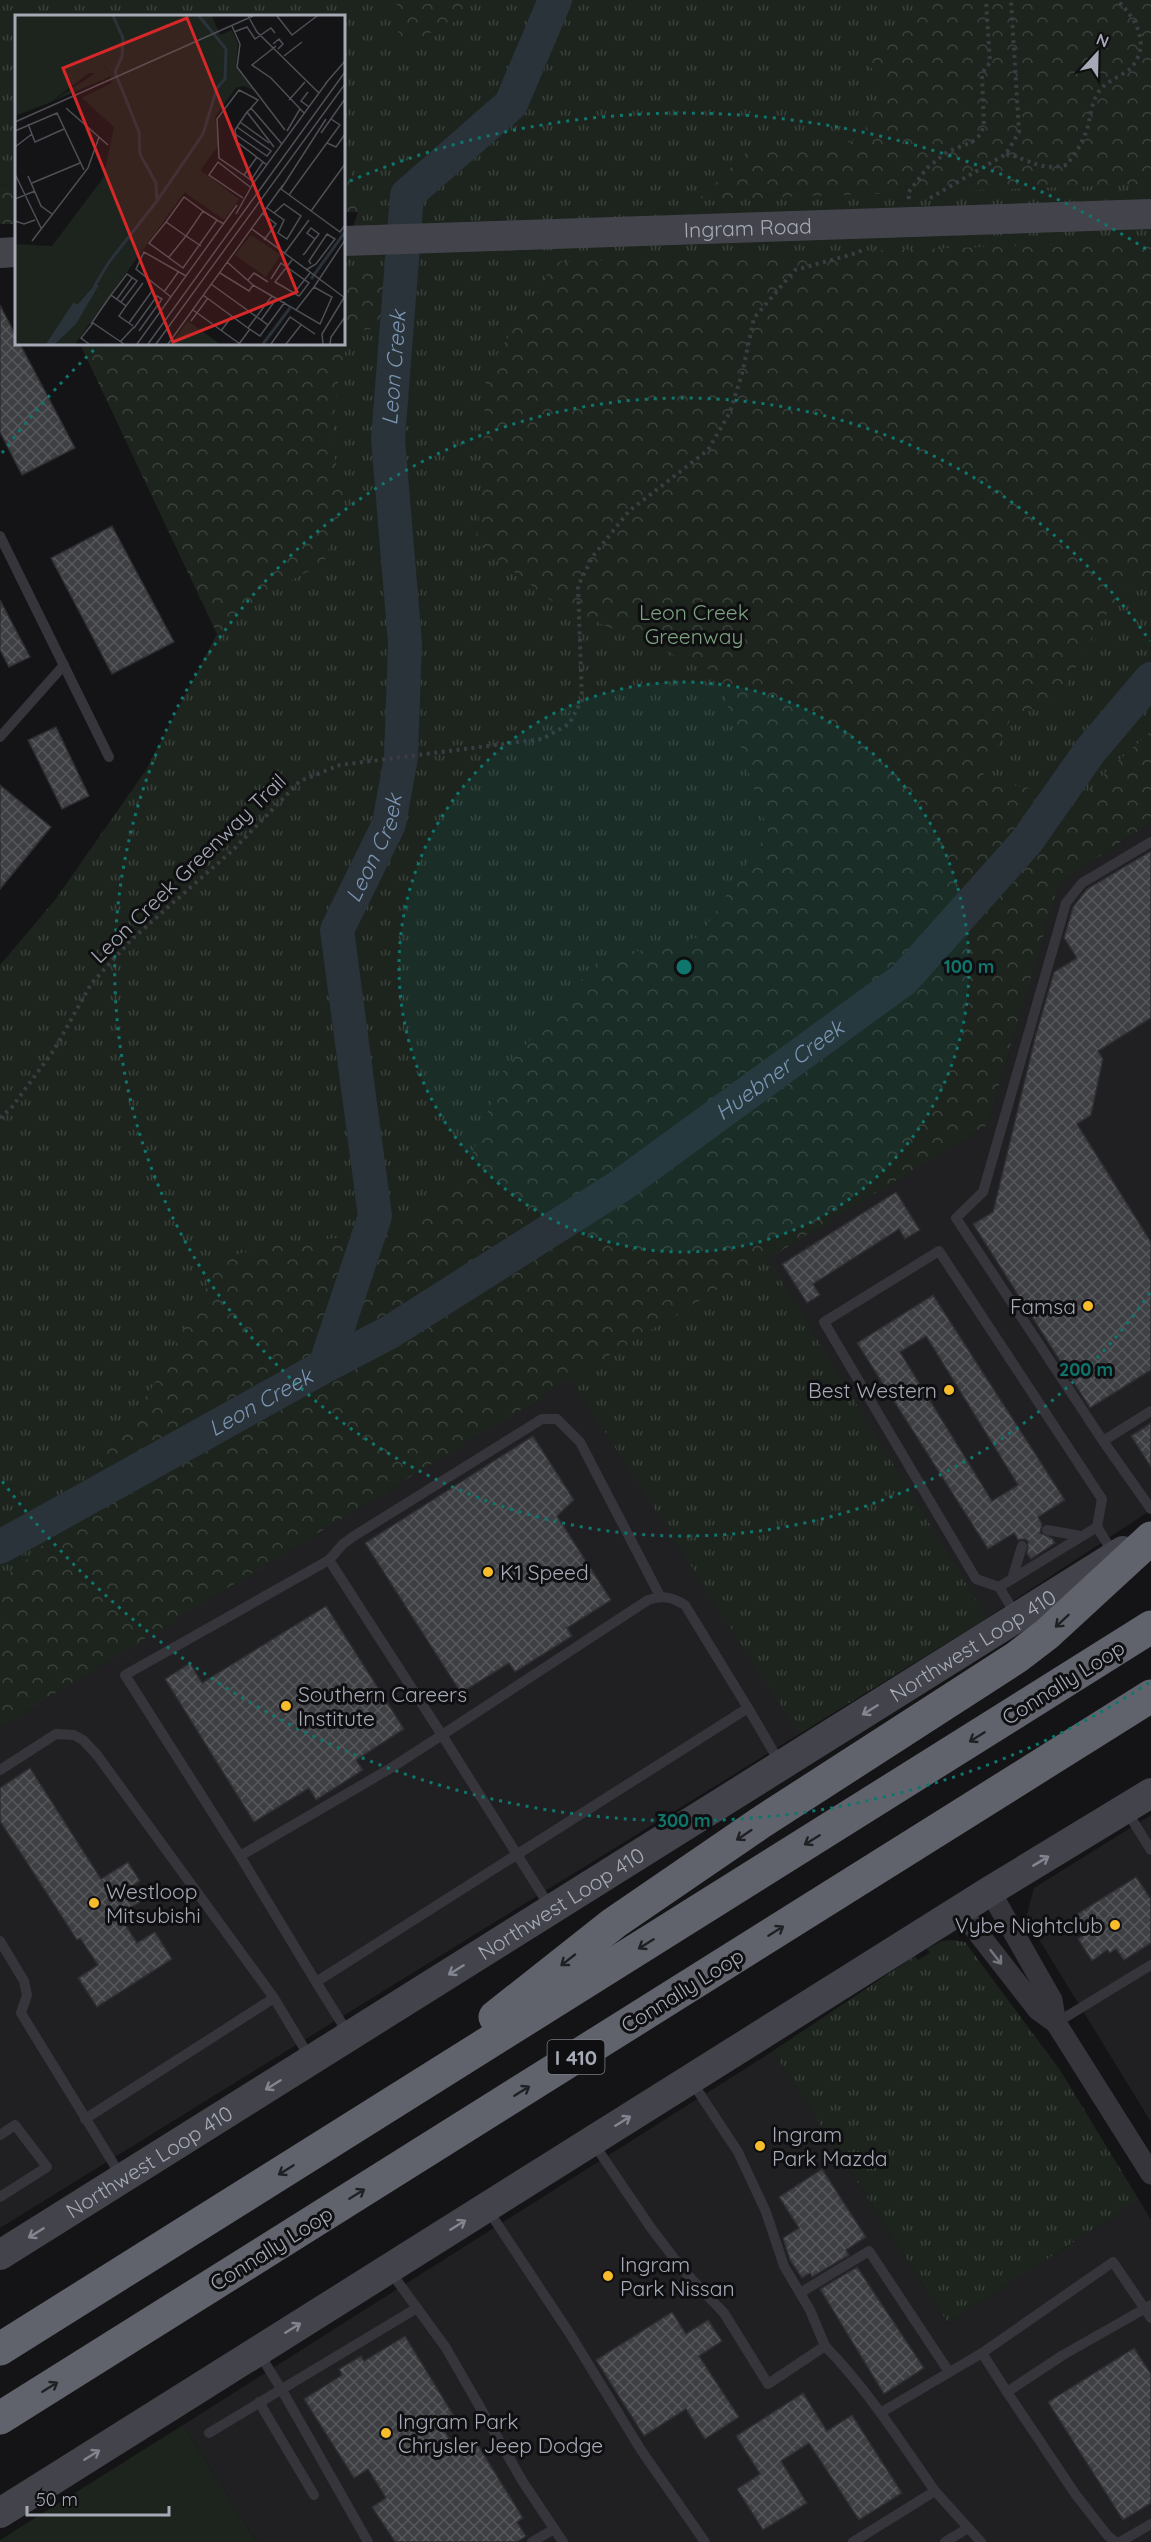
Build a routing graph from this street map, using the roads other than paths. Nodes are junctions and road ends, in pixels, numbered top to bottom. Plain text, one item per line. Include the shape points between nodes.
1 (1151, 214) edge
2 (345, 241) edge
3 (15, 252) edge
4 (0, 253) edge
5 (0, 536) edge
6 (64, 665) junction
7 (0, 737) edge
8 (110, 757) dead end
9 (1151, 842) edge
10 (1151, 1411) edge
11 (1103, 1441) junction
12 (1146, 1493) edge
13 (1151, 1509) edge
14 (1097, 1527) junction
15 (1047, 1530) dead end
16 (1081, 1536) junction
17 (1151, 1536) edge
18 (1022, 1546) dead end
19 (1115, 1556) junction
20 (329, 1560) junction
21 (1012, 1579) junction
22 (999, 1587) junction
23 (660, 1596) junction
24 (1017, 1618) junction
25 (1151, 1627) edge
26 (1151, 1696) edge
27 (748, 1708) junction
28 (442, 1735) junction
29 (782, 1766) junction
30 (0, 1770) edge
31 (1151, 1794) edge
32 (1126, 1809) junction
33 (1151, 1850) edge
34 (516, 1854) junction
35 (240, 1856) junction
36 (990, 1891) junction
37 (552, 1910) junction
38 (960, 1910) junction
39 (0, 1941) edge
40 (1151, 1965) edge
41 (316, 1982) junction
42 (274, 1998) junction
43 (1056, 2023) junction
44 (350, 2037) junction
45 (312, 2060) junction
46 (690, 2079) junction
47 (85, 2119) junction
48 (364, 2121) junction
49 (0, 2135) edge
50 (592, 2141) junction
51 (1151, 2174) edge
52 (123, 2179) junction
53 (0, 2198) edge
54 (486, 2207) junction
55 (2, 2249) edge
56 (388, 2268) junction
57 (800, 2293) junction
58 (417, 2308) junction
59 (1149, 2310) edge
60 (825, 2346) junction
61 (0, 2349) edge
62 (257, 2350) junction
63 (982, 2353) junction
64 (948, 2372) junction
65 (281, 2389) junction
66 (1007, 2392) junction
67 (259, 2402) junction
68 (882, 2412) junction
69 (0, 2418) edge
70 (208, 2433) dead end
71 (935, 2491) junction
72 (314, 2495) dead end
73 (0, 2513) edge
74 (1151, 2524) edge
75 (968, 2528) junction
76 (554, 2529) junction
77 (368, 2542) edge
78 (532, 2542) edge
79 (563, 2542) edge
80 (705, 2542) edge
81 (853, 2542) edge
82 (945, 2542) edge
83 (981, 2542) edge
84 (1118, 2542) edge

1 - 2 main road, Ingram Road, bridge
3 - 4 main road
5 - 6 lane
6 - 7 lane
6 - 8 lane
9 - 11 lane via 1082,883 1066,903 983,1192 956,1218
10 - 11 lane
11 - 12 lane
12 - 13 lane
14 - 16 lane
14 - 19 lane
14 - 22 lane via 1102,1499 939,1251 824,1322 976,1579
15 - 16 lane
16 - 21 lane
17 - 19 main road, Northwest Loop 410
17 -> 48 highway via 1047,1634 1017,1657 614,1923
18 - 21 lane
19 - 24 main road, Northwest Loop 410
20 - 23 lane via 354,1536 542,1419 557,1419 580,1442
20 - 28 lane
20 - 35 lane via 125,1675
21 - 22 lane
22 - 24 lane
23 - 27 lane via 685,1605
23 - 28 lane via 648,1600
24 -> 29 main road, Northwest Loop 410
25 -> 48 highway, Connally Loop / I 410
69 -> 26 highway, Connally Loop / I 410
27 - 29 lane
27 - 34 lane
28 - 34 lane
28 - 35 lane
29 - 37 main road, Northwest Loop 410
30 - 42 lane via 56,1734 83,1740
31 - 32 main road
32 - 33 lane
36 -> 32 main road
34 - 37 lane
34 - 41 lane
35 - 41 lane
36 - 38 main road
36 - 43 street via 1052,2000
37 -> 44 main road, Northwest Loop 410
38 -> 43 street via 1038,2010
38 - 46 main road
39 - 47 lane via 24,1981 27,1995 21,2013
40 - 43 lane
41 - 44 lane
42 - 45 lane
42 - 47 lane
43 - 51 street
44 - 45 main road, Northwest Loop 410
45 -> 52 main road, Northwest Loop 410
50 -> 46 main road
46 - 57 lane via 738,2152 766,2212 784,2266
47 - 52 lane
48 -> 61 highway, Connally Loop / I 410
49 - 53 lane via 15,2125 47,2167
50 - 54 main road
50 - 60 lane via 670,2253 724,2313 768,2384
52 -> 55 main road, Northwest Loop 410
56 -> 54 main road
54 - 80 lane via 641,2450
56 - 58 lane
62 -> 56 main road
57 - 60 lane
57 - 64 lane via 869,2251
58 - 65 lane
58 - 76 lane via 446,2348
59 - 63 lane via 1113,2262
59 - 66 lane via 1063,2355
60 - 68 lane
62 - 65 lane
73 -> 62 main road
63 - 64 lane
63 - 66 lane
64 - 68 lane
65 - 67 lane
65 - 77 lane
66 - 84 lane via 1070,2487 1108,2536
67 - 70 lane
67 - 72 lane
68 - 71 lane
71 - 75 lane
71 - 81 lane
74 - 84 lane
75 - 82 lane
75 - 83 lane
76 - 78 lane
76 - 79 lane

